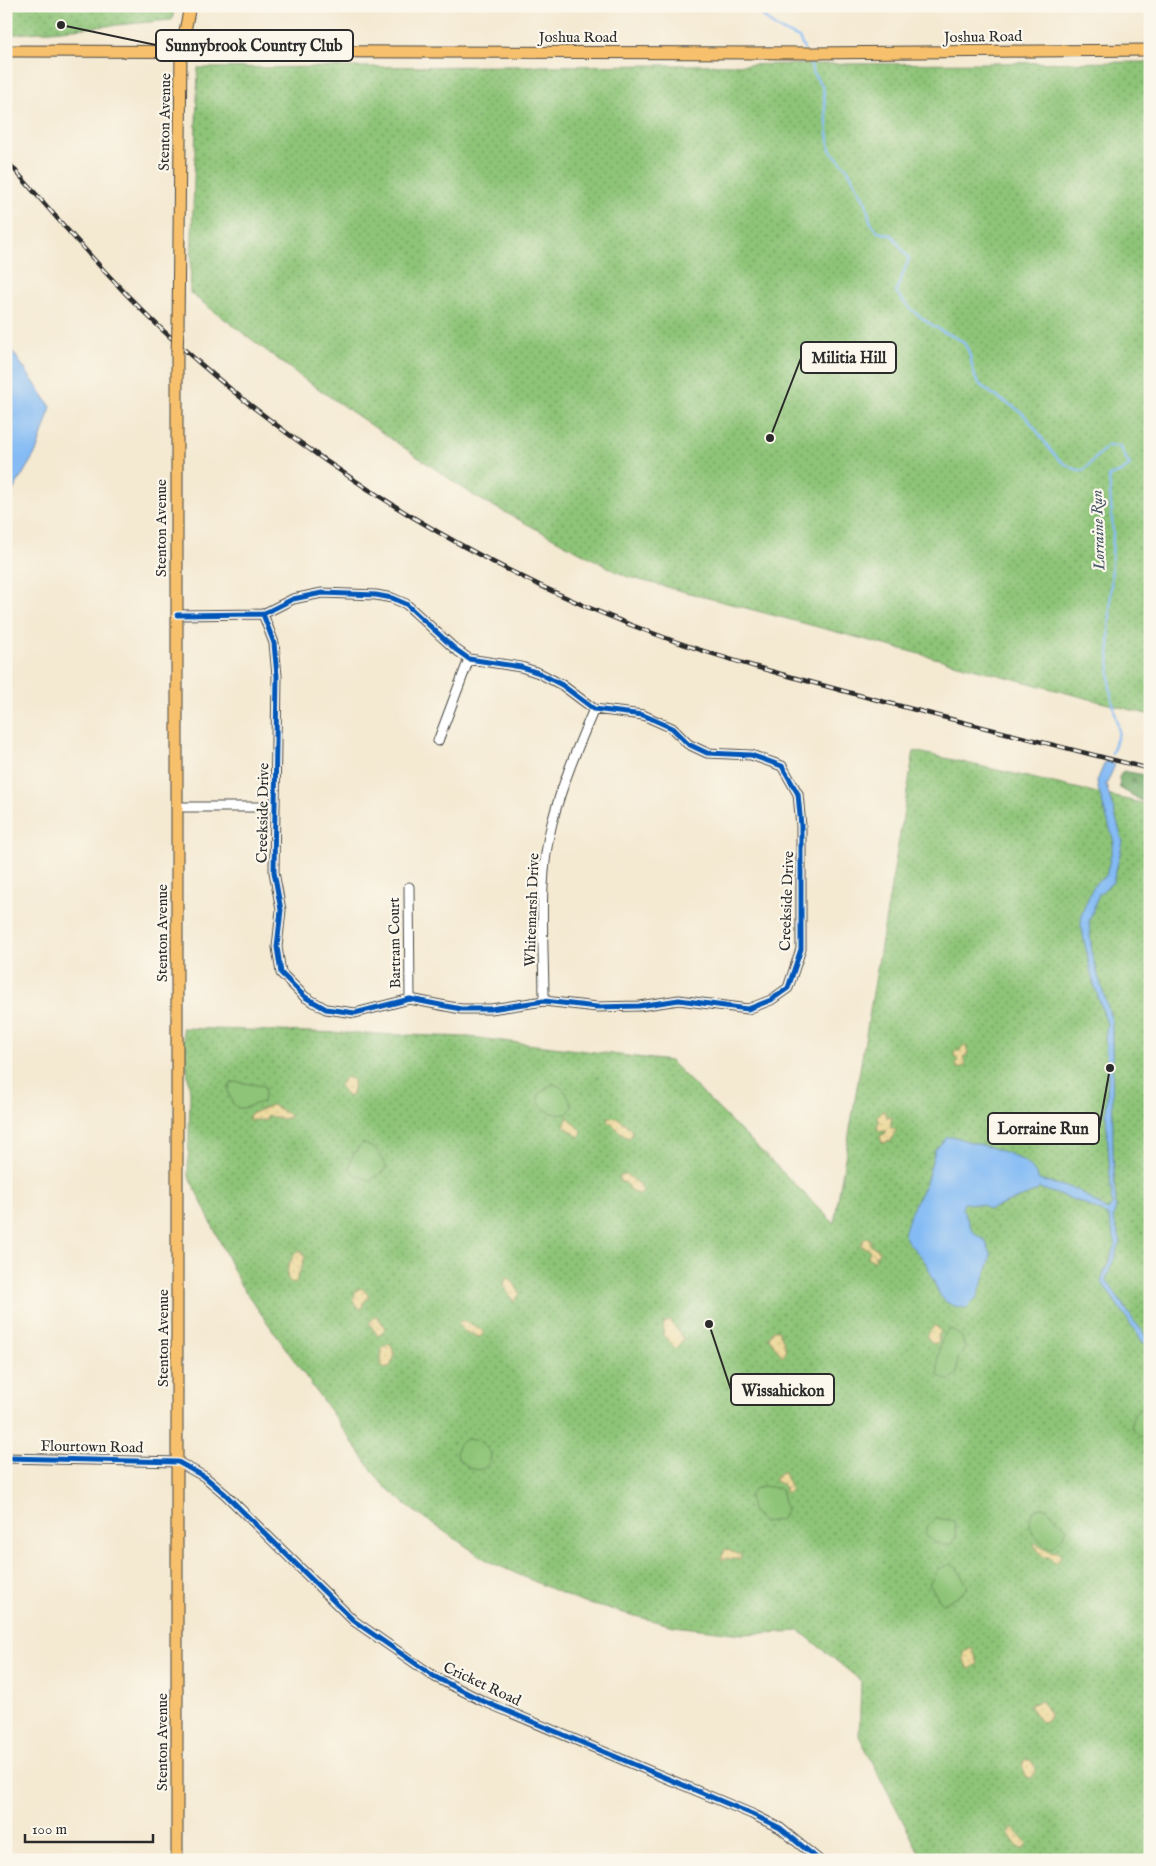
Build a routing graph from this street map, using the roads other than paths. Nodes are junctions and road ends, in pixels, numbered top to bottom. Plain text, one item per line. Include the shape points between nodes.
1 (190, 6) edge
2 (1150, 50) edge
3 (6, 51) edge
4 (181, 51) junction
5 (263, 614) junction
6 (177, 615) junction
7 (469, 658) junction
8 (594, 709) junction
9 (438, 741) dead end
10 (275, 807) junction
11 (176, 808) junction
12 (409, 887) dead end
13 (410, 999) junction
14 (544, 1001) junction
15 (6, 1458) edge
16 (178, 1462) junction
17 (179, 1859) edge
18 (819, 1860) edge

1 - 4 main road, Stenton Avenue
2 - 4 main road, Joshua Road via 812,53
3 - 4 main road, Joshua Road
4 - 6 main road, Stenton Avenue, bridge
5 - 6 street, Creekside Drive
5 - 7 street, Creekside Drive via 293,599 322,593 376,594 406,604 454,649
5 - 10 street, Creekside Drive via 274,643 277,676
6 - 11 main road, Stenton Avenue
7 - 8 street, Creekside Drive via 539,673 562,685
7 - 9 street
8 - 14 street, Whitemarsh Drive via 570,764 551,824 544,874
8 - 14 street, Creekside Drive via 643,715 672,728 688,744 708,753 751,755 782,766 798,794 802,826 801,949 788,988 771,1000 748,1009 679,1000 639,1006 597,1007
10 - 11 street
10 - 13 street, Creekside Drive via 274,872 280,910 277,947 281,973 305,996 326,1009 355,1012
11 - 16 main road, Stenton Avenue
12 - 13 street, Bartram Court
13 - 14 street, Creekside Drive via 468,1009
15 - 16 street, Flourtown Road
16 - 17 main road, Stenton Avenue
16 - 18 street, Cricket Road via 205,1477 225,1494 354,1621 435,1677 483,1701 752,1814 780,1828

